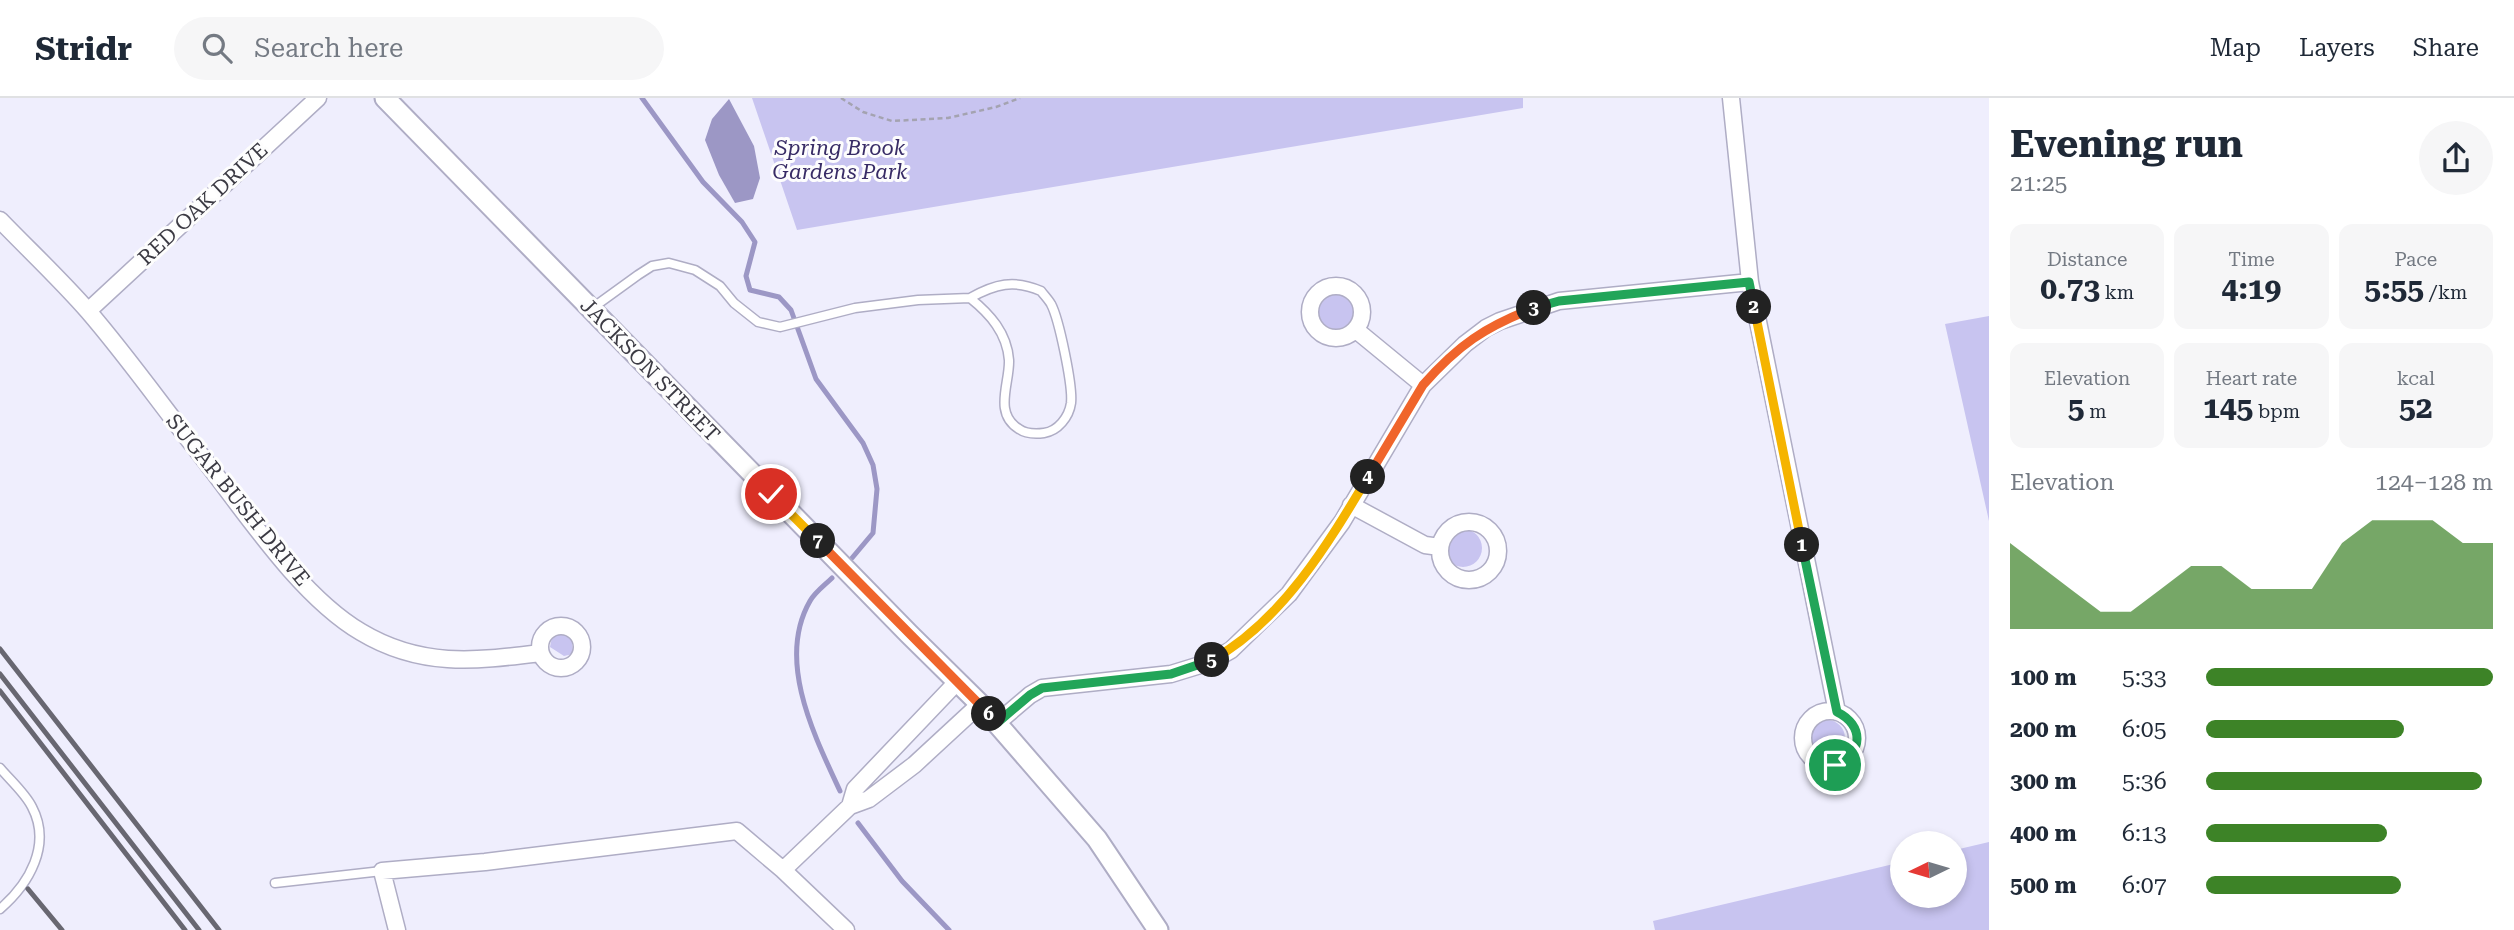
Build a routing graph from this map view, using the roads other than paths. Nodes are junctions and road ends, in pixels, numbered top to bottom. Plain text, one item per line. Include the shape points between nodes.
1 (318, 98) edge
2 (385, 98) edge
3 (1731, 98) edge
4 (0, 220) edge
5 (1749, 282) junction
6 (970, 298) junction
7 (591, 309) junction
8 (88, 311) junction
9 (1356, 330) dead end
10 (1423, 385) junction
11 (1351, 505) junction
12 (1440, 547) dead end
13 (541, 653) dead end
14 (956, 683) junction
15 (980, 704) junction
16 (1837, 712) dead end
17 (997, 723) junction
18 (0, 768) edge
19 (850, 806) junction
20 (783, 870) junction
21 (382, 871) junction
22 (275, 883) dead end
23 (0, 909) edge
24 (397, 930) edge
25 (846, 930) edge
26 (1158, 930) edge

1 - 8 street, RED OAK DRIVE
2 - 7 street, JACKSON STREET
3 - 5 street
4 - 8 street, SUGAR BUSH DRIVE
5 - 10 street via 1542,305 1486,328
5 - 16 street
6 - 6 lane via 999,327 1005,343 1008,419 1019,430 1053,432 1071,402 1052,305 1041,291 1010,282
6 - 7 lane via 855,307 780,327 758,322 720,286 695,270 668,263 652,266
7 - 14 street, JACKSON STREET
8 - 13 street, SUGAR BUSH DRIVE via 293,572 342,619 383,643 435,659 487,660
9 - 10 street
10 - 11 street
11 - 12 street via 1425,545
11 - 17 street via 1289,594 1231,650 1171,674 1042,688
14 - 15 street, JACKSON STREET
14 - 19 street via 855,789
15 - 17 street, JACKSON STREET
15 - 19 street via 914,765 869,799
17 - 26 street, JACKSON STREET via 1097,839
18 - 23 lane via 32,806 40,829 37,861 19,894
19 - 20 street
20 - 21 street via 737,831
20 - 25 street
21 - 22 lane
21 - 24 street

